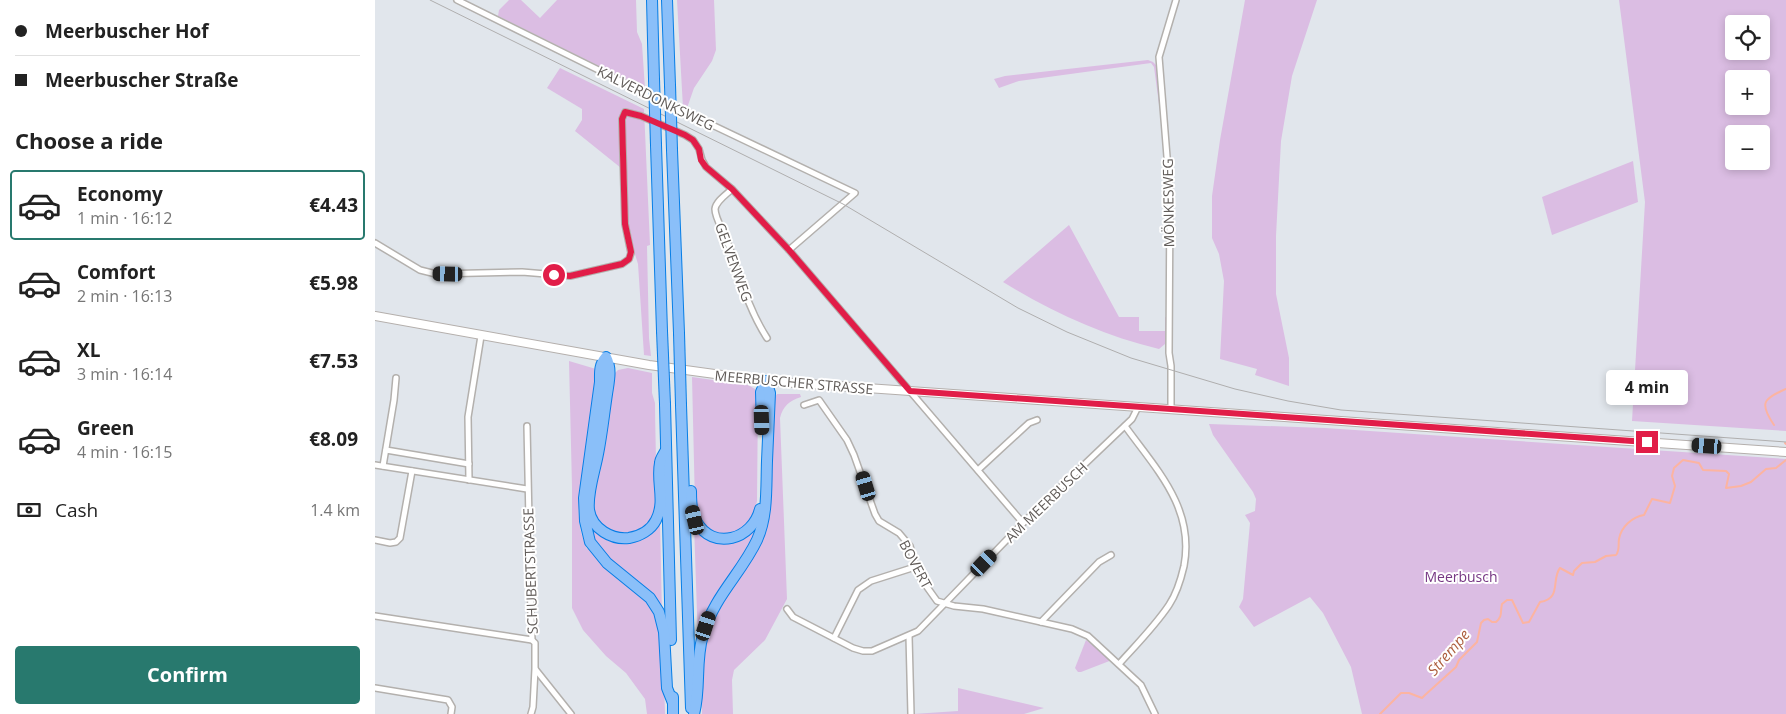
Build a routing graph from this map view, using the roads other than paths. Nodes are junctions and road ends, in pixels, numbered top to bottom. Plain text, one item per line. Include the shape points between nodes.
1 (457, 0) edge
2 (652, 0) edge
3 (667, 0) edge
4 (1175, 0) edge
5 (732, 189) junction
6 (375, 243) edge
7 (789, 250) junction
8 (375, 316) edge
9 (481, 336) junction
10 (767, 338) dead end
11 (606, 357) junction
12 (396, 378) dead end
13 (766, 381) junction
14 (910, 391) junction
15 (804, 405) dead end
16 (1138, 407) junction
17 (1171, 410) junction
18 (1037, 420) dead end
19 (527, 426) dead end
20 (1125, 426) junction
21 (386, 450) junction
22 (667, 450) junction
23 (1786, 452) edge
24 (683, 456) junction
25 (469, 464) junction
26 (375, 465) edge
27 (383, 466) junction
28 (978, 470) junction
29 (412, 471) junction
30 (469, 480) junction
31 (527, 489) junction
32 (1023, 523) junction
33 (375, 540) edge
34 (1111, 555) dead end
35 (915, 567) junction
36 (946, 604) junction
37 (787, 609) dead end
38 (375, 616) edge
39 (1041, 622) junction
40 (909, 636) junction
41 (834, 638) junction
42 (532, 640) junction
43 (1119, 664) junction
44 (535, 669) junction
45 (375, 688) edge
46 (673, 709) edge
47 (451, 714) edge
48 (531, 714) edge
49 (571, 714) edge
50 (693, 714) edge
51 (911, 714) edge
52 (1155, 714) edge

1 - 7 street, KALVERDONKSWEG via 855,193
2 - 22 highway, bridge
3 - 24 highway, bridge
4 - 17 street, MÖNKESWEG via 1159,57 1170,194
5 - 6 street via 703,163 693,140 625,112 622,119 625,224 631,252 629,259 622,264 570,276 522,272 436,274 420,270
5 - 7 street
5 - 10 street, GELVENWEG via 717,204 715,212 745,296
7 - 14 street
8 - 9 main road, MEERBUSCHER STRASSE
9 - 11 main road, MEERBUSCHER STRASSE
9 - 25 street via 468,416
11 - 13 main road, MEERBUSCHER STRASSE via 693,373
11 - 22 highway via 610,364 609,376 589,512 599,529 618,538 639,535 656,521 660,511 659,463
11 - 46 highway via 600,368 584,498 585,521 590,542 607,563 650,598 659,612 664,632 667,688
12 - 21 street
13 - 14 main road, MEERBUSCHER STRASSE
13 - 24 highway via 761,392 762,500 757,520 746,533 726,539 709,535 702,529 695,520 691,505 689,465
13 - 50 highway via 770,393 762,526 752,550 710,614 697,666 697,702
14 - 16 main road, MEERBUSCHER STRASSE
14 - 28 street
15 - 35 street, BOVERT via 819,400 847,440 875,514 904,538 910,546
16 - 17 main road, MEERBUSCHER STRASSE
16 - 20 street, AM MEERBUSCH
17 - 23 main road, MEERBUSCHER STRASSE
18 - 28 street via 1029,423
19 - 31 street, SCHUBERTSTRASSE
20 - 32 street, AM MEERBUSCH
20 - 43 street via 1179,505 1186,555 1181,580 1170,604
21 - 25 street
21 - 27 street
22 - 46 highway
24 - 50 highway
25 - 30 street
26 - 27 street
27 - 29 street
28 - 32 street
29 - 30 street
29 - 33 street via 400,538 391,543
30 - 31 street
31 - 42 street, SCHUBERTSTRASSE
32 - 36 street, AM MEERBUSCH
34 - 39 street via 1099,562
35 - 36 street, BOVERT via 937,601
35 - 41 street via 871,581 858,590
36 - 39 street
36 - 40 street, AM MEERBUSCH
37 - 41 street, AM MEERBUSCH via 793,616
38 - 42 street
39 - 43 street via 1088,636
40 - 41 street, AM MEERBUSCH via 868,652
40 - 51 street
42 - 44 street, SCHUBERTSTRASSE via 535,643
43 - 52 street via 1141,686
44 - 48 street, SCHUBERTSTRASSE
44 - 49 street
45 - 47 street via 448,700

